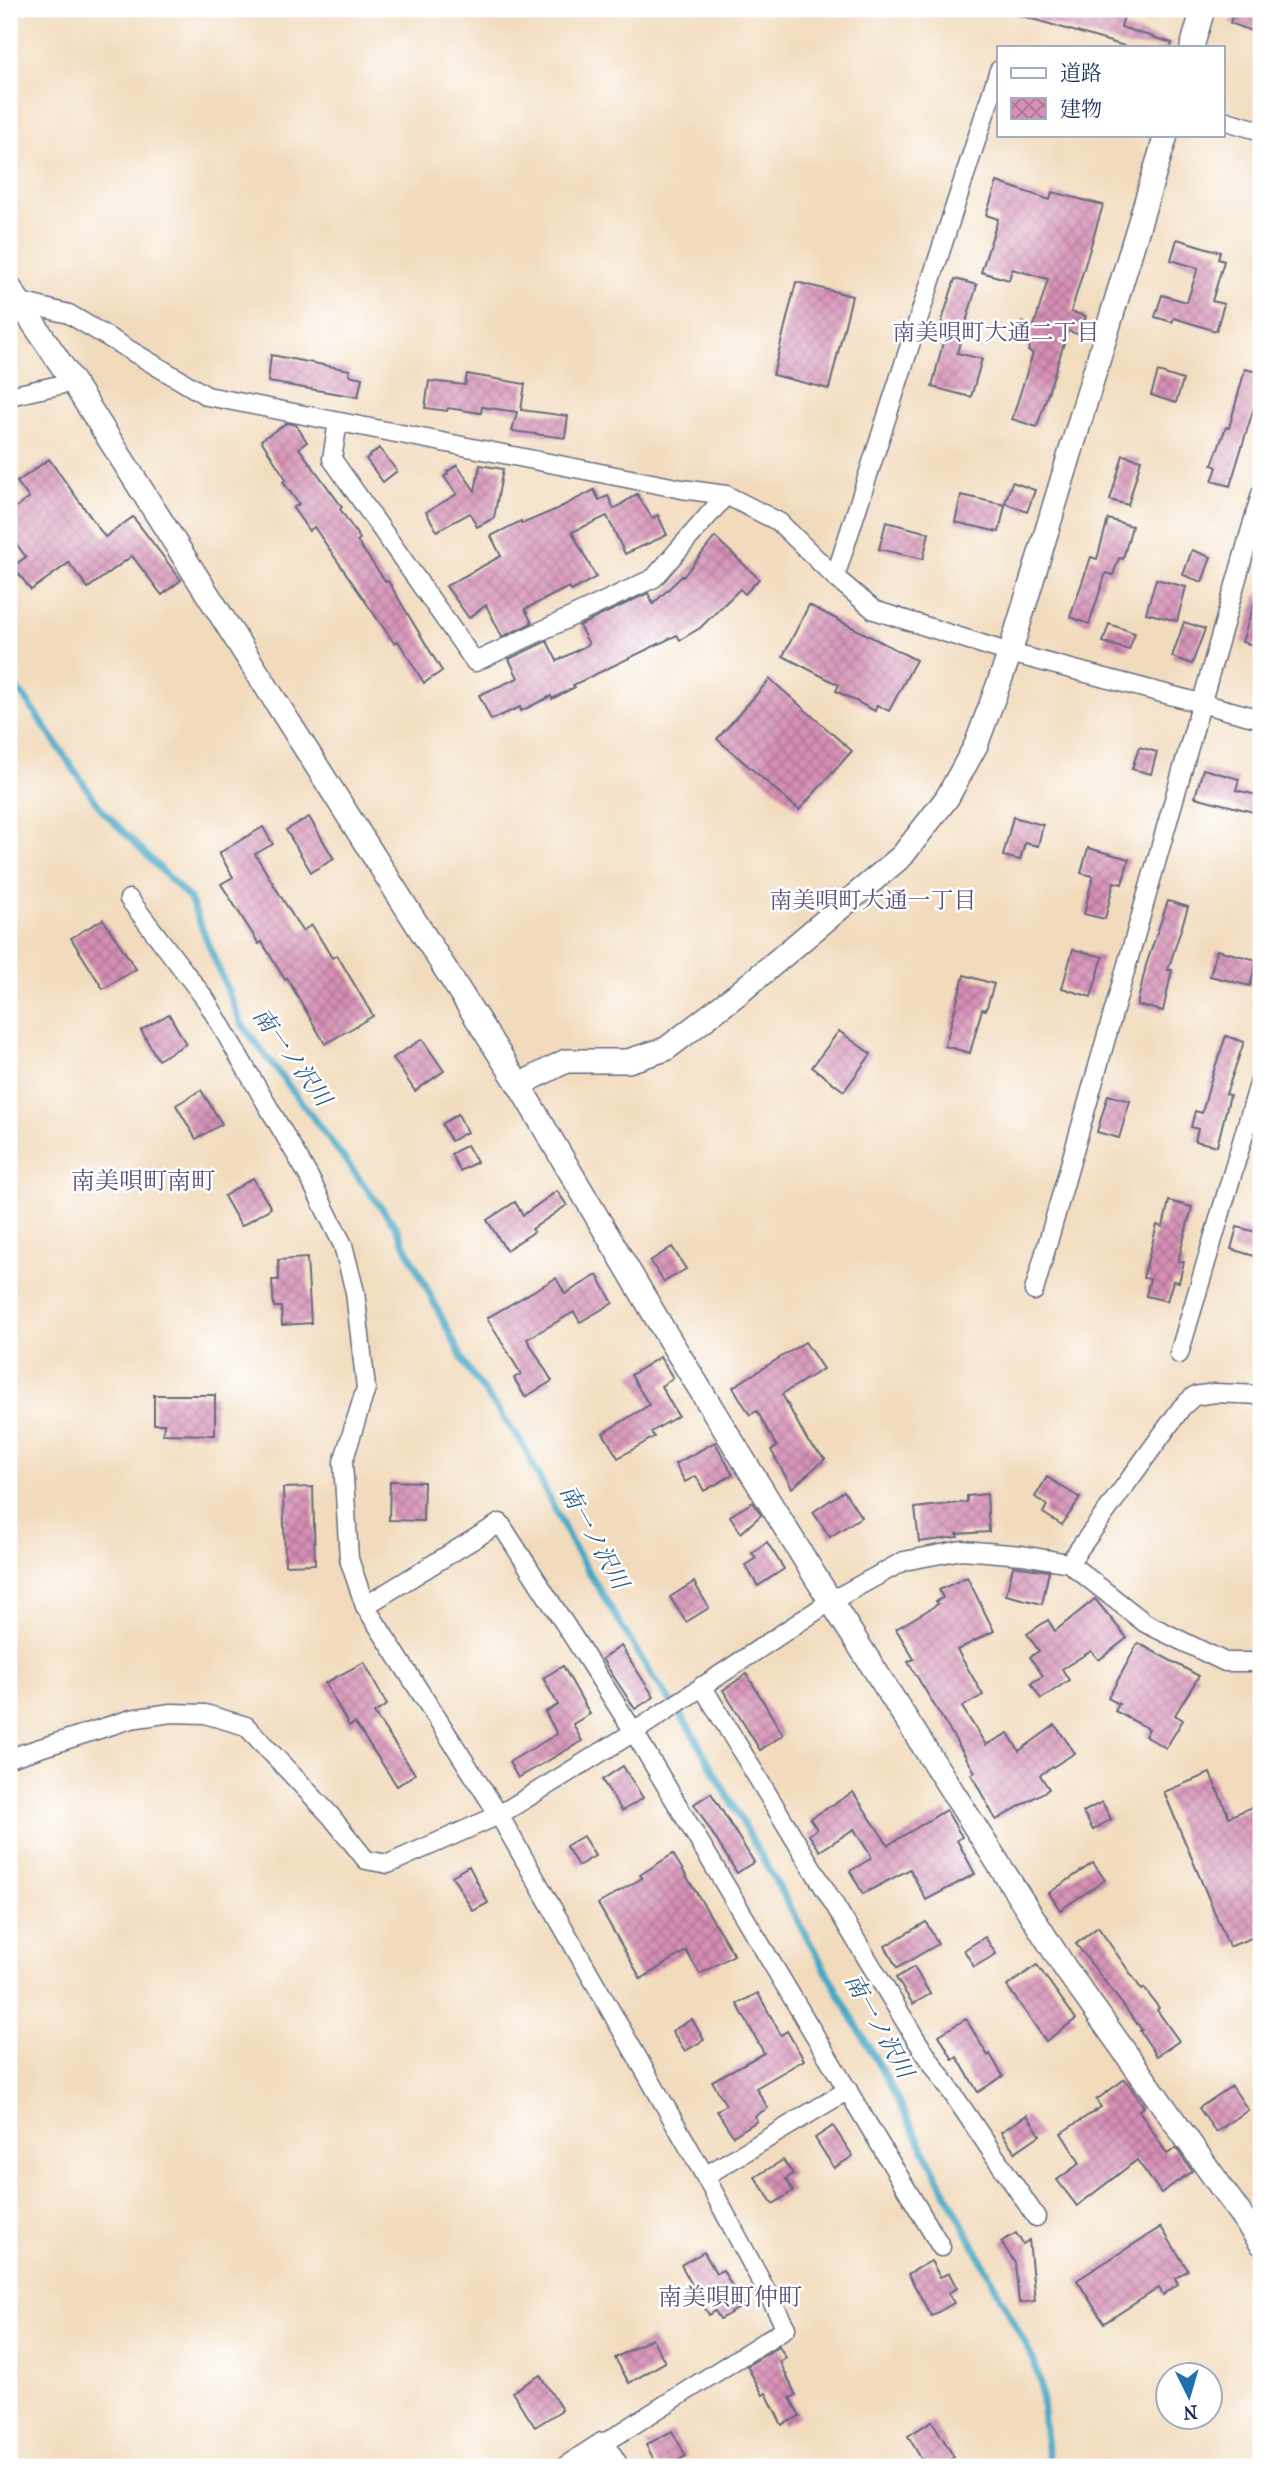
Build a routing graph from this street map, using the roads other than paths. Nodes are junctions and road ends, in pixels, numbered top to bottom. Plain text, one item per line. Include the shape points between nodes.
1 (1203, 9) edge
2 (1192, 46) edge
3 (997, 76) edge
4 (1224, 120) edge
5 (1261, 131) edge
6 (1166, 136) edge
7 (13, 294) edge
8 (73, 382) junction
9 (9, 396) edge
10 (338, 422) junction
11 (1261, 494) edge
12 (726, 495) junction
13 (835, 577) junction
14 (1010, 653) junction
15 (1201, 701) junction
16 (1261, 719) edge
17 (130, 899) dead end
18 (1261, 1077) edge
19 (519, 1085) junction
20 (1034, 1291) dead end
21 (1179, 1354) dead end
22 (1261, 1395) edge
23 (1069, 1563) junction
24 (831, 1601) junction
25 (365, 1606) junction
26 (1261, 1662) edge
27 (696, 1690) junction
28 (634, 1732) junction
29 (9, 1758) edge
30 (499, 1815) junction
31 (848, 2090) junction
32 (705, 2176) junction
33 (1036, 2217) dead end
34 (1261, 2243) edge
35 (941, 2246) dead end
36 (603, 2444) junction
37 (568, 2467) edge
38 (617, 2467) edge

1 - 2 street
3 - 13 street
4 - 5 street
6 - 14 street
7 - 8 street
7 - 10 street via 69,314 207,396
8 - 9 street
8 - 19 street
10 - 12 street
10 - 12 street via 332,459 475,662 654,578
11 - 15 street
12 - 13 street via 779,522
13 - 14 street via 874,610
14 - 15 street
14 - 19 street via 976,745 947,798 902,856 666,1049 628,1061 566,1060
15 - 16 street
15 - 20 street
17 - 25 street via 206,1000 308,1175 343,1245 355,1292 366,1388 343,1462 349,1559
18 - 21 street
19 - 24 street
22 - 23 street via 1194,1396
23 - 24 street via 962,1550 904,1561
23 - 26 street via 1145,1623 1224,1662
24 - 27 street
24 - 34 street via 1065,1968
25 - 28 street via 500,1523
25 - 30 street
27 - 28 street
27 - 33 street via 917,2041
28 - 30 street
28 - 31 street
29 - 30 street via 131,1719 205,1714 246,1726 366,1860 388,1864
30 - 32 street
31 - 32 street
31 - 35 street
32 - 36 street via 786,2328
36 - 37 street
36 - 38 street

